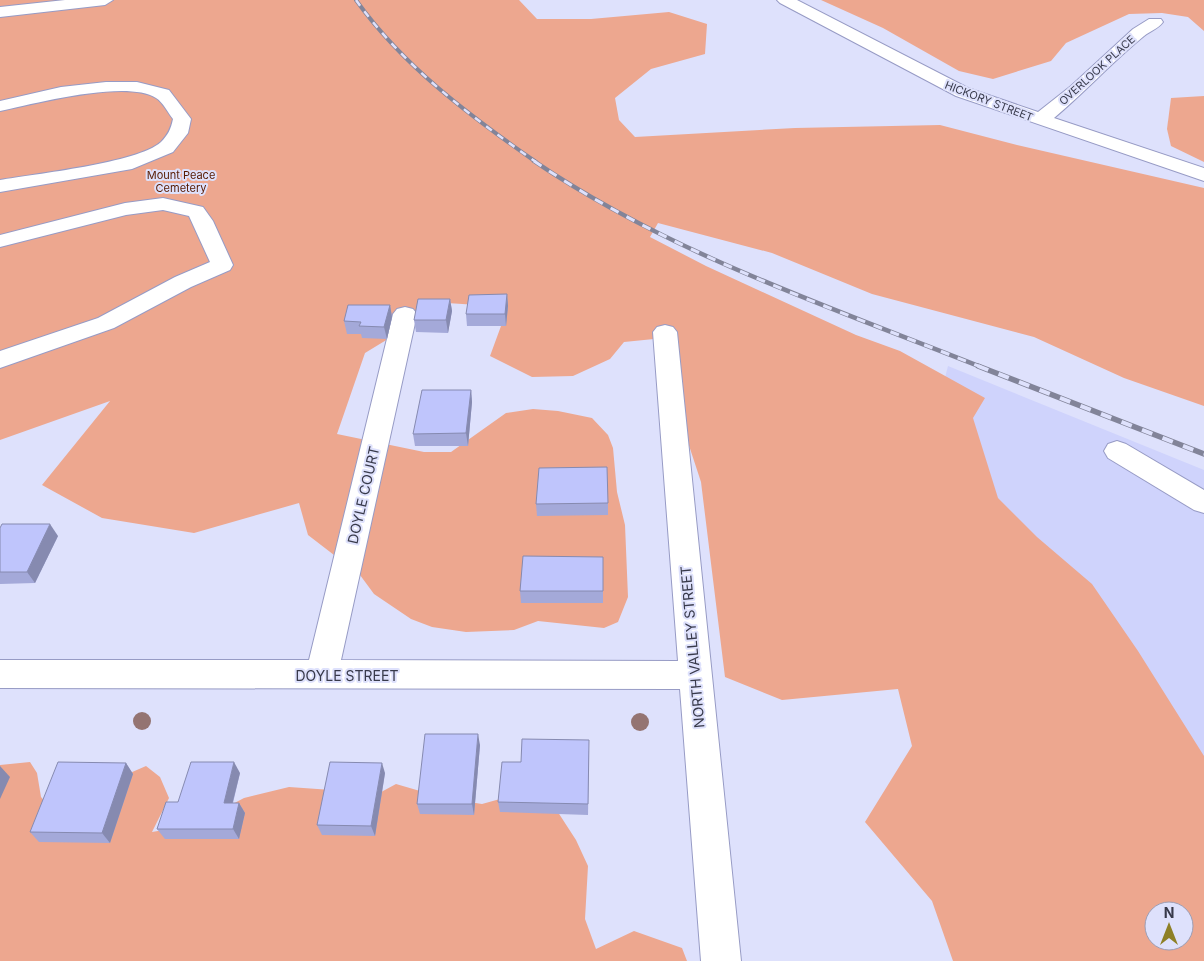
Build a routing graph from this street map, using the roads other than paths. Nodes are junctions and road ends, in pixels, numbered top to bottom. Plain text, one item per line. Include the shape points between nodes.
1 (105, 0) edge
2 (785, 0) edge
3 (0, 12) edge
4 (1155, 22) dead end
5 (0, 106) edge
6 (1040, 120) junction
7 (1204, 175) edge
8 (0, 186) edge
9 (0, 240) edge
10 (405, 314) dead end
11 (665, 332) dead end
12 (0, 360) edge
13 (1117, 451) dead end
14 (1204, 503) edge
15 (0, 674) edge
16 (322, 675) junction
17 (695, 675) junction
18 (721, 961) edge

1 - 3 street
2 - 6 street, HICKORY STREET via 940,82
4 - 6 street, OVERLOOK PLACE via 1139,32
5 - 8 street via 61,92 137,87 163,94 182,119 179,133 166,148 125,165
6 - 7 street, HICKORY STREET
9 - 12 street via 125,209 163,204 196,211 222,265 106,323
10 - 16 street, DOYLE COURT
11 - 17 street, NORTH VALLEY STREET
13 - 14 street
15 - 16 street, DOYLE STREET
16 - 17 street, DOYLE STREET
17 - 18 street, NORTH VALLEY STREET

